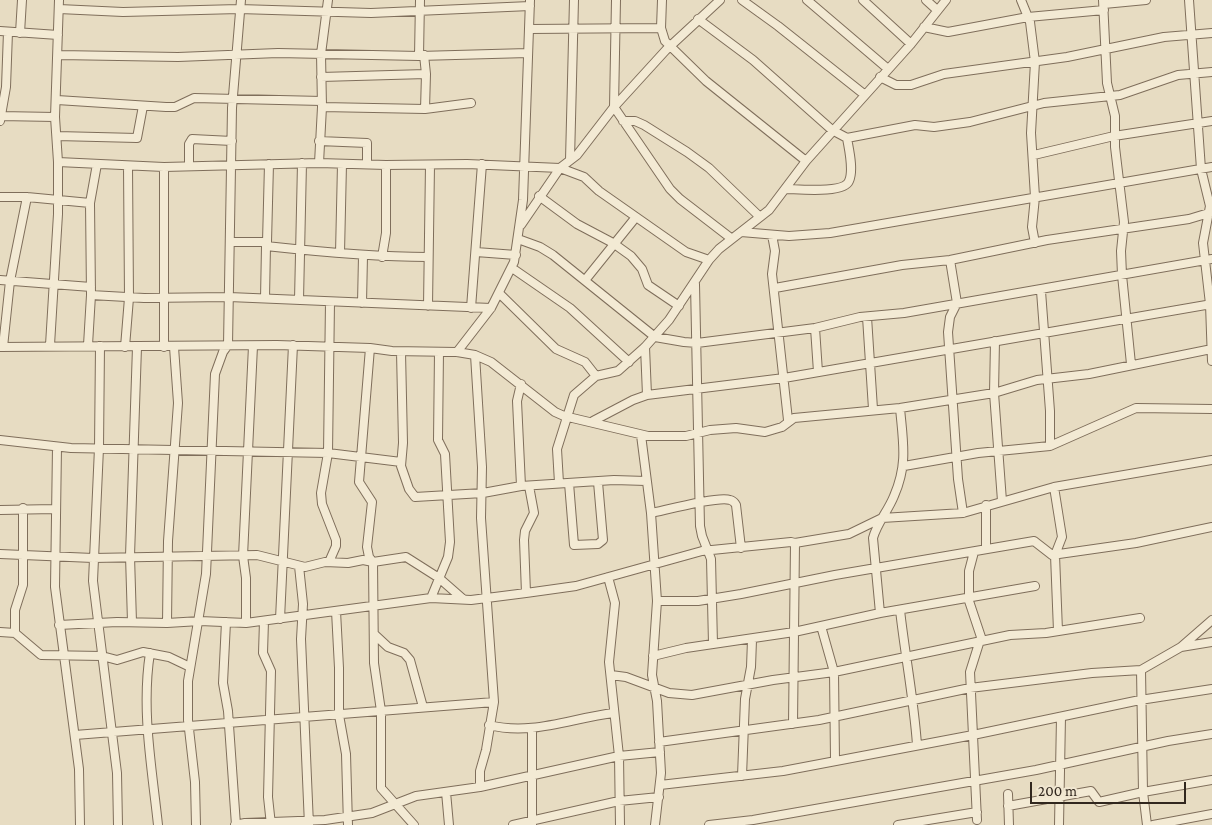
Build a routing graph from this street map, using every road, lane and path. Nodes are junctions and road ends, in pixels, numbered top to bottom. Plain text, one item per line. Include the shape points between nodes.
1 (22, 0) edge
2 (59, 0) edge
3 (241, 0) edge
4 (328, 0) edge
5 (420, 0) edge
6 (574, 0) edge
7 (616, 0) edge
8 (662, 0) edge
9 (720, 0) edge
10 (742, 0) edge
11 (807, 0) edge
12 (863, 0) edge
13 (926, 0) edge
14 (946, 0) edge
15 (1021, 0) edge
16 (1146, 0) edge
17 (1189, 0) edge
18 (530, 3) edge
19 (713, 3) edge
20 (1104, 5) edge
21 (60, 9) junction
22 (239, 9) junction
23 (420, 10) junction
24 (937, 10) junction
25 (326, 12) junction
26 (1028, 17) junction
27 (698, 19) junction
28 (924, 27) junction
29 (661, 28) junction
30 (529, 29) junction
31 (573, 29) junction
32 (615, 29) junction
33 (4, 31) edge
34 (1212, 32) edge
35 (20, 33) junction
36 (58, 35) junction
37 (1192, 35) junction
38 (911, 44) junction
39 (670, 46) junction
40 (1105, 50) junction
41 (528, 53) junction
42 (235, 54) junction
43 (321, 54) junction
44 (59, 55) junction
45 (421, 55) junction
46 (1035, 62) junction
47 (888, 69) junction
48 (1212, 72) edge
49 (426, 74) junction
50 (1195, 75) junction
51 (321, 77) junction
52 (880, 77) junction
53 (864, 95) junction
54 (1110, 96) junction
55 (233, 99) junction
56 (57, 100) junction
57 (471, 103) dead end
58 (322, 104) junction
59 (143, 106) junction
60 (614, 107) junction
61 (1032, 107) junction
62 (425, 109) junction
63 (1, 117) edge
64 (55, 118) junction
65 (623, 121) junction
66 (1212, 121) edge
67 (1199, 124) junction
68 (832, 130) junction
69 (57, 136) junction
70 (1114, 136) junction
71 (847, 138) junction
72 (232, 141) junction
73 (319, 141) junction
74 (1034, 155) junction
75 (570, 160) junction
76 (806, 161) junction
77 (58, 162) junction
78 (302, 163) junction
79 (319, 163) junction
80 (97, 164) junction
81 (232, 164) junction
82 (269, 164) junction
83 (342, 164) junction
84 (367, 164) junction
85 (430, 164) junction
86 (482, 164) junction
87 (386, 165) junction
88 (128, 166) junction
89 (188, 166) junction
90 (524, 166) junction
91 (164, 167) junction
92 (1212, 167) edge
93 (560, 168) junction
94 (1201, 169) junction
95 (1118, 182) junction
96 (785, 189) junction
97 (540, 196) junction
98 (0, 197) edge
99 (27, 197) junction
100 (1034, 197) junction
101 (58, 199) junction
102 (90, 203) junction
103 (1210, 212) edge
104 (760, 217) junction
105 (636, 218) junction
106 (520, 227) junction
107 (1124, 229) junction
108 (740, 232) junction
109 (772, 235) junction
110 (518, 239) junction
111 (732, 239) junction
112 (231, 242) junction
113 (613, 243) junction
114 (1035, 243) junction
115 (267, 244) junction
116 (300, 250) junction
117 (476, 252) junction
118 (340, 253) junction
119 (516, 255) junction
120 (363, 256) junction
121 (428, 256) junction
122 (382, 257) junction
123 (709, 260) junction
124 (950, 260) junction
125 (1209, 260) edge
126 (512, 268) junction
127 (1122, 275) junction
128 (586, 279) junction
129 (0, 280) edge
130 (10, 281) junction
131 (695, 283) junction
132 (55, 284) junction
133 (775, 288) junction
134 (91, 290) junction
135 (1041, 290) junction
136 (500, 294) junction
137 (229, 297) junction
138 (129, 298) junction
139 (164, 298) junction
140 (265, 298) junction
141 (299, 300) junction
142 (330, 302) junction
143 (362, 303) junction
144 (957, 303) junction
145 (1211, 304) edge
146 (428, 306) junction
147 (679, 306) junction
148 (471, 308) junction
149 (490, 308) junction
150 (867, 317) junction
151 (1125, 318) junction
152 (815, 328) junction
153 (778, 332) junction
154 (1044, 333) junction
155 (654, 336) junction
156 (995, 341) junction
157 (697, 343) junction
158 (50, 345) junction
159 (88, 345) junction
160 (228, 345) junction
161 (293, 345) junction
162 (100, 346) junction
163 (253, 346) junction
164 (330, 346) junction
165 (2, 347) edge
166 (125, 347) junction
167 (137, 347) junction
168 (164, 347) junction
169 (174, 347) junction
170 (645, 347) junction
171 (370, 348) junction
172 (1211, 349) edge
173 (950, 350) junction
174 (401, 352) junction
175 (439, 352) junction
176 (457, 352) junction
177 (476, 355) junction
178 (1212, 361) edge
179 (629, 362) junction
180 (869, 363) junction
181 (1131, 364) junction
182 (818, 372) junction
183 (596, 376) junction
184 (784, 378) junction
185 (1048, 379) junction
186 (521, 384) junction
187 (698, 389) junction
188 (994, 393) junction
189 (647, 395) junction
190 (953, 399) junction
191 (900, 408) junction
192 (872, 409) junction
193 (1212, 410) edge
194 (568, 417) junction
195 (788, 420) junction
196 (593, 421) junction
197 (698, 434) junction
198 (641, 435) junction
199 (0, 440) edge
200 (1050, 446) junction
201 (57, 447) junction
202 (99, 448) junction
203 (135, 449) junction
204 (173, 450) junction
205 (999, 450) junction
206 (212, 451) junction
207 (248, 451) junction
208 (288, 452) junction
209 (328, 453) junction
210 (362, 456) junction
211 (957, 456) junction
212 (1212, 460) edge
213 (401, 462) junction
214 (904, 466) junction
215 (646, 481) junction
216 (598, 482) junction
217 (559, 483) junction
218 (569, 483) junction
219 (525, 486) junction
220 (1054, 487) junction
221 (482, 493) junction
222 (448, 495) junction
223 (1002, 501) junction
224 (700, 503) junction
225 (986, 505) junction
226 (23, 508) junction
227 (55, 509) junction
228 (0, 510) edge
229 (651, 513) junction
230 (963, 513) junction
231 (882, 518) junction
232 (1212, 527) edge
233 (794, 543) junction
234 (741, 548) junction
235 (986, 549) junction
236 (708, 550) junction
237 (974, 552) junction
238 (0, 554) edge
239 (23, 554) junction
240 (1055, 555) junction
241 (56, 556) junction
242 (130, 556) junction
243 (243, 556) junction
244 (168, 557) junction
245 (206, 557) junction
246 (92, 558) junction
247 (282, 561) junction
248 (329, 562) junction
249 (373, 562) junction
250 (654, 564) junction
251 (299, 566) junction
252 (874, 569) junction
253 (608, 577) junction
254 (439, 578) junction
255 (794, 585) junction
256 (1035, 586) dead end
257 (526, 594) junction
258 (487, 597) junction
259 (969, 597) junction
260 (431, 598) junction
261 (713, 598) junction
262 (463, 599) junction
263 (657, 601) junction
264 (373, 606) junction
265 (900, 610) junction
266 (336, 611) junction
267 (880, 613) junction
268 (302, 616) junction
269 (1140, 618) dead end
270 (280, 619) junction
271 (200, 620) junction
272 (1212, 620) edge
273 (264, 621) junction
274 (99, 622) junction
275 (132, 622) junction
276 (226, 622) junction
277 (246, 623) junction
278 (168, 624) junction
279 (59, 625) junction
280 (821, 626) junction
281 (0, 632) edge
282 (794, 632) junction
283 (1058, 632) junction
284 (15, 633) junction
285 (374, 634) junction
286 (752, 640) junction
287 (979, 642) junction
288 (1212, 642) edge
289 (713, 644) junction
290 (1181, 647) junction
291 (150, 653) junction
292 (64, 655) junction
293 (102, 656) junction
294 (652, 656) junction
295 (906, 656) junction
296 (190, 666) junction
297 (1141, 670) junction
298 (834, 672) junction
299 (611, 675) junction
300 (792, 678) junction
301 (746, 685) junction
302 (654, 688) junction
303 (970, 688) junction
304 (1212, 689) edge
305 (914, 700) junction
306 (1140, 700) junction
307 (494, 702) junction
308 (423, 707) junction
309 (381, 711) junction
310 (614, 713) junction
311 (338, 715) junction
312 (836, 716) junction
313 (1061, 717) junction
314 (269, 718) junction
315 (305, 718) junction
316 (229, 723) junction
317 (792, 724) junction
318 (489, 725) junction
319 (190, 726) junction
320 (147, 728) junction
321 (532, 729) junction
322 (111, 732) junction
323 (744, 732) junction
324 (1212, 734) edge
325 (75, 735) junction
326 (973, 735) junction
327 (659, 742) junction
328 (917, 745) junction
329 (1144, 747) junction
330 (660, 752) junction
331 (619, 756) junction
332 (835, 760) junction
333 (1061, 765) junction
334 (531, 774) junction
335 (742, 776) junction
336 (975, 780) junction
337 (1212, 780) edge
338 (660, 785) junction
339 (480, 787) junction
340 (446, 792) junction
341 (1143, 792) junction
342 (1008, 794) dead end
343 (659, 797) junction
344 (1058, 797) junction
345 (618, 801) junction
346 (396, 803) junction
347 (1008, 806) junction
348 (1212, 814) edge
349 (348, 821) edge
350 (309, 822) edge
351 (532, 823) edge
352 (270, 824) edge
353 (80, 825) edge
354 (118, 825) edge
355 (158, 825) edge
356 (196, 825) edge
357 (235, 825) edge
358 (414, 825) edge
359 (449, 825) edge
360 (513, 825) edge
361 (620, 825) edge
362 (655, 825) edge
363 (709, 825) edge
364 (898, 825) edge
365 (1009, 825) edge
366 (1059, 825) edge
367 (1147, 825) edge
368 (1153, 825) edge

1 - 35 street
2 - 21 street
3 - 22 street
4 - 25 street
5 - 23 street
6 - 31 street
7 - 32 street
8 - 29 street
9 - 19 street
10 - 53 street
11 - 47 street
12 - 38 street
13 - 24 street
14 - 24 street
15 - 26 street
16 - 20 street
17 - 37 street
18 - 23 street
18 - 30 street
19 - 27 street
20 - 26 street
20 - 40 street
21 - 22 street via 123,12
21 - 36 street
22 - 25 street
22 - 42 street
23 - 25 street via 371,14
23 - 45 street
24 - 28 street
25 - 43 street
26 - 28 street via 948,32
26 - 46 street
27 - 39 street
27 - 68 street via 753,60
28 - 38 street
29 - 32 street
29 - 39 street
30 - 31 street
30 - 41 street
31 - 32 street
31 - 75 street
32 - 60 street
33 - 35 street
33 - 63 street via 6,87
34 - 37 street
35 - 36 street
36 - 44 street
37 - 40 street via 1164,37
37 - 50 street
38 - 47 street
39 - 60 street
39 - 76 street via 706,81
40 - 46 street
40 - 54 street
41 - 45 street
41 - 90 street
42 - 43 street
42 - 44 street via 178,58
42 - 55 street
43 - 45 street
43 - 51 street
44 - 56 street
45 - 49 street
46 - 52 street via 944,74 911,85 896,85
46 - 61 street
47 - 52 street
48 - 50 street
49 - 51 street
49 - 62 street
50 - 54 street via 1178,75 1132,92
50 - 67 street
51 - 58 street
52 - 53 street
53 - 68 street
54 - 61 street via 1056,101
54 - 70 street via 1115,116
55 - 58 street
55 - 59 street via 194,98 175,107
55 - 72 street
56 - 59 street
56 - 64 street
57 - 62 street
58 - 62 street
58 - 73 street
59 - 69 street via 137,138
60 - 65 street
60 - 75 street
61 - 71 street via 970,122 929,127 916,125
61 - 74 street
63 - 64 street
64 - 69 street
65 - 104 street via 644,125 688,152
65 - 111 street via 675,194
66 - 67 street
67 - 70 street
67 - 94 street
68 - 71 street
68 - 76 street
69 - 77 street
70 - 74 street
70 - 95 street
71 - 96 street via 850,180 847,184 834,189
72 - 81 street
72 - 89 street via 192,139
73 - 79 street
73 - 84 street via 365,142 368,145
74 - 100 street
75 - 93 street
76 - 96 street
77 - 80 street
77 - 101 street
78 - 79 street
78 - 82 street
78 - 116 street
79 - 83 street
80 - 88 street
80 - 102 street
81 - 82 street
81 - 89 street
81 - 112 street
82 - 115 street
83 - 84 street
83 - 118 street
84 - 87 street
85 - 86 street
85 - 87 street
85 - 121 street
86 - 90 street
86 - 117 street
87 - 122 street
88 - 91 street
88 - 138 street
89 - 91 street
90 - 93 street
90 - 106 street
91 - 139 street
92 - 94 street
93 - 97 street
93 - 105 street via 584,177
94 - 95 street
94 - 103 street
95 - 100 street
95 - 107 street
96 - 104 street
97 - 106 street
97 - 113 street via 577,224
98 - 99 street
99 - 101 street
99 - 130 street
100 - 109 street via 830,233
100 - 114 street via 1032,227
101 - 102 street
101 - 132 street
102 - 134 street
103 - 107 street via 1188,219
103 - 125 street via 1203,243
104 - 108 street
105 - 113 street
105 - 123 street via 686,252
106 - 110 street
107 - 114 street
107 - 127 street
108 - 109 street
108 - 111 street
109 - 133 street
110 - 119 street
110 - 128 street via 540,247
111 - 123 street
112 - 115 street
112 - 137 street
113 - 128 street
113 - 147 street via 639,265 648,285
114 - 124 street
115 - 116 street
115 - 140 street
116 - 118 street
116 - 141 street
117 - 119 street
117 - 148 street
118 - 120 street
119 - 126 street
120 - 122 street
120 - 143 street
121 - 122 street
121 - 146 street
123 - 131 street
124 - 133 street via 902,265
124 - 144 street
125 - 127 street
125 - 145 street
126 - 136 street
126 - 179 street via 575,312
127 - 135 street
127 - 151 street
128 - 155 street
129 - 130 street
130 - 132 street
130 - 165 street
131 - 147 street
131 - 157 street
132 - 134 street
132 - 158 street
133 - 153 street
134 - 138 street
134 - 159 street
135 - 144 street
135 - 154 street
136 - 149 street
136 - 183 street via 556,349 585,362
137 - 139 street
137 - 140 street
137 - 160 street
138 - 139 street
138 - 166 street
139 - 168 street
140 - 141 street
141 - 142 street
142 - 143 street
142 - 164 street
143 - 146 street
144 - 150 street
144 - 173 street via 948,325
145 - 151 street
145 - 172 street
146 - 148 street
147 - 155 street
148 - 149 street
149 - 176 street
150 - 152 street
150 - 180 street
151 - 154 street
151 - 181 street
152 - 153 street
152 - 182 street
153 - 157 street
153 - 184 street
154 - 156 street
154 - 185 street
155 - 157 street
155 - 170 street
156 - 173 street
156 - 188 street
157 - 187 street
158 - 159 street
158 - 165 street
159 - 162 street
160 - 163 street
160 - 169 street
160 - 206 street via 215,374
161 - 163 street
161 - 164 street
161 - 208 street
162 - 166 street
162 - 202 street
163 - 207 street
164 - 171 street
164 - 209 street
166 - 167 street
167 - 168 street
167 - 203 street
168 - 169 street
169 - 204 street via 178,403
170 - 179 street
170 - 189 street
171 - 174 street
171 - 210 street
172 - 178 street
172 - 181 street
173 - 180 street
173 - 190 street
174 - 175 street
174 - 213 street
175 - 176 street
175 - 222 street via 438,440 445,454
176 - 177 street
177 - 186 street
177 - 221 street
179 - 183 street via 618,371
180 - 182 street
180 - 192 street
181 - 185 street via 1090,374
182 - 184 street
183 - 194 street via 574,395
184 - 187 street
184 - 195 street
185 - 188 street
185 - 200 street
186 - 194 street via 555,412
186 - 219 street via 518,401
187 - 189 street
187 - 197 street
188 - 190 street
188 - 205 street
189 - 196 street
190 - 191 street
190 - 211 street
191 - 192 street
191 - 214 street
192 - 195 street
193 - 200 street via 1136,408
194 - 196 street
194 - 217 street via 556,449
195 - 197 street via 774,430 736,428
196 - 198 street
197 - 198 street
197 - 224 street
198 - 215 street
199 - 201 street
200 - 205 street
201 - 202 street
201 - 227 street
202 - 203 street
202 - 246 street
203 - 204 street
203 - 242 street
204 - 206 street
204 - 244 street
205 - 211 street
205 - 223 street
206 - 207 street
206 - 245 street
207 - 208 street
207 - 243 street
208 - 209 street
208 - 247 street
209 - 210 street
209 - 248 street via 321,493 336,540
210 - 213 street
210 - 249 street via 359,482 372,502 367,547
211 - 214 street
211 - 230 street
212 - 220 street
213 - 222 street via 409,489 415,497
214 - 231 street
215 - 216 street
215 - 229 street
216 - 218 street
216 - 218 street via 603,540 598,544 584,545 574,545
217 - 218 street
217 - 219 street
219 - 221 street
219 - 257 street via 534,513 524,540
220 - 223 street
220 - 240 street via 1062,537
221 - 222 street
221 - 258 street via 480,518
222 - 254 street via 450,542
223 - 225 street
224 - 229 street
224 - 234 street via 733,501
224 - 236 street via 702,536
225 - 230 street
225 - 235 street
226 - 227 street
226 - 228 street
226 - 239 street
227 - 241 street
229 - 250 street
230 - 231 street
231 - 233 street via 849,534
231 - 252 street via 873,538
232 - 240 street
233 - 234 street
233 - 255 street
234 - 236 street
235 - 237 street
235 - 240 street via 1034,541
236 - 250 street
236 - 261 street
237 - 252 street
237 - 259 street via 969,571
238 - 239 street
239 - 241 street
239 - 284 street
240 - 283 street
241 - 246 street
241 - 279 street
242 - 244 street
242 - 246 street
242 - 275 street
243 - 245 street
243 - 247 street
243 - 277 street
244 - 245 street
244 - 278 street
245 - 271 street
246 - 274 street
247 - 251 street
247 - 270 street
248 - 249 street
248 - 251 street
249 - 254 street via 406,557
249 - 264 street
250 - 253 street
250 - 263 street
251 - 268 street
252 - 255 street
252 - 267 street
253 - 257 street
253 - 299 street via 615,603 610,645
254 - 260 street
254 - 262 street
255 - 261 street
255 - 282 street
256 - 259 street
257 - 258 street
258 - 262 street
258 - 307 street
259 - 265 street
259 - 287 street via 981,636
260 - 262 street
260 - 264 street
261 - 263 street
261 - 289 street
263 - 294 street
264 - 266 street
264 - 285 street
265 - 267 street
265 - 295 street
266 - 268 street
266 - 311 street via 340,668
267 - 280 street
268 - 270 street
268 - 315 street
269 - 283 street
270 - 273 street
271 - 276 street
271 - 278 street
271 - 296 street
272 - 290 street
273 - 277 street
273 - 314 street via 263,653 271,671
274 - 275 street
274 - 279 street
274 - 293 street
275 - 278 street
276 - 277 street
276 - 316 street via 222,673
279 - 292 street
280 - 282 street
280 - 298 street
281 - 284 street
282 - 286 street
282 - 300 street
283 - 287 street via 1010,635
284 - 292 street via 36,653
285 - 308 street via 410,660
285 - 309 street via 374,663
286 - 289 street
286 - 301 street via 751,667
287 - 295 street
287 - 303 street via 970,672
288 - 290 street
289 - 294 street
290 - 297 street
291 - 293 street via 117,660
291 - 296 street
291 - 320 street
292 - 293 street
292 - 325 street
293 - 322 street
294 - 302 street
295 - 298 street
295 - 305 street
296 - 319 street
297 - 303 street
297 - 306 street
298 - 300 street
298 - 312 street
299 - 302 street
299 - 310 street
300 - 301 street
300 - 317 street
301 - 302 street via 692,695
301 - 323 street
302 - 327 street
303 - 305 street
303 - 326 street
304 - 306 street
305 - 312 street
305 - 328 street
306 - 313 street
306 - 329 street
307 - 308 street
307 - 318 street
308 - 309 street
309 - 311 street
309 - 346 street via 381,788
310 - 321 street
310 - 331 street
311 - 315 street
311 - 349 street via 346,754
312 - 317 street
312 - 332 street
313 - 326 street
313 - 333 street
314 - 315 street
314 - 316 street
314 - 352 street
315 - 350 street
316 - 319 street
316 - 357 street
317 - 323 street
318 - 321 street
318 - 339 street
319 - 320 street
319 - 356 street
320 - 322 street
320 - 355 street
321 - 334 street
322 - 325 street
322 - 354 street via 117,773
323 - 327 street
323 - 335 street
324 - 329 street
325 - 353 street
326 - 328 street
326 - 336 street
327 - 330 street
328 - 332 street
329 - 333 street
329 - 341 street
330 - 331 street
330 - 338 street
331 - 334 street
331 - 345 street
332 - 335 street
333 - 336 street
333 - 344 street
334 - 339 street
334 - 351 street
335 - 338 street
336 - 363 street
336 - 364 street via 977,816
337 - 341 street
338 - 343 street
339 - 340 street
340 - 346 street via 416,796
340 - 359 street
341 - 344 street via 1099,802 1091,791
341 - 367 street
342 - 347 street
343 - 345 street
343 - 362 street
344 - 347 street
344 - 366 street
345 - 351 street
345 - 361 street
346 - 349 street
346 - 358 street
347 - 365 street
348 - 368 street
349 - 350 street
350 - 352 street
351 - 360 street
352 - 357 street

